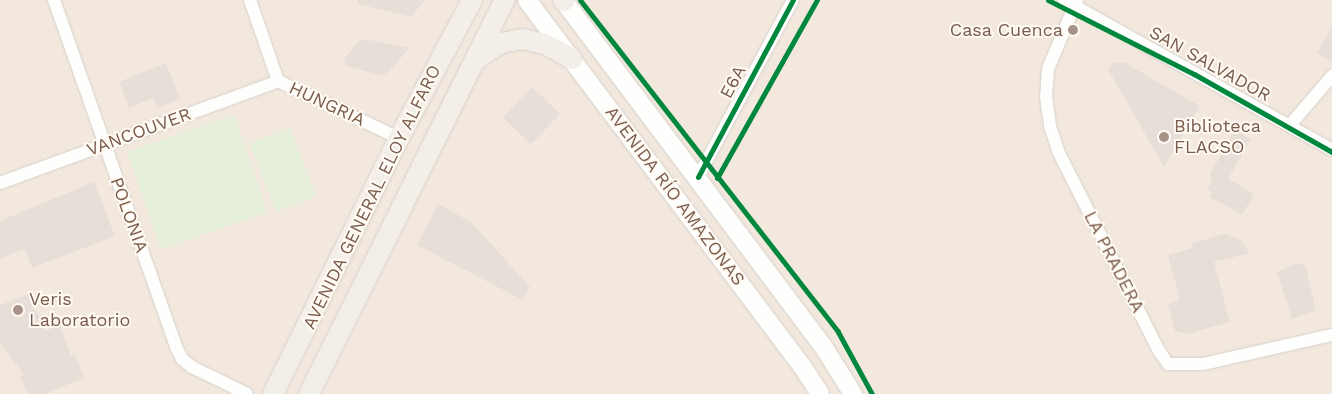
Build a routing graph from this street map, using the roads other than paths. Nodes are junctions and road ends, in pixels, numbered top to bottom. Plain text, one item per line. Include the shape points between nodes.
1 (54, 0) edge
2 (250, 0) edge
3 (472, 0) edge
4 (505, 0) edge
5 (527, 0) edge
6 (564, 0) edge
7 (793, 0) edge
8 (1072, 2) edge
9 (572, 59) junction
10 (476, 60) junction
11 (1332, 76) edge
12 (278, 81) junction
13 (1290, 125) junction
14 (399, 138) junction
15 (104, 145) junction
16 (1332, 150) edge
17 (698, 177) junction
18 (0, 183) edge
19 (1332, 334) edge
20 (246, 394) edge
21 (273, 394) edge
22 (309, 394) edge
23 (820, 394) edge
24 (852, 394) edge

1 - 15 street, POLONIA
2 - 12 street, HUNGRIA
3 - 14 main road, AVENIDA GENERAL ELOY ALFARO
4 - 10 main road, AVENIDA GENERAL ELOY ALFARO
5 - 9 main road, AVENIDA RÍO AMAZONAS
6 - 17 main road, AVENIDA RÍO AMAZONAS
7 - 17 street, E6A
8 - 13 street, SAN SALVADOR
8 - 19 street, LA PRADERA via 1048,69 1046,97 1050,126 1062,160 1168,364 1203,364
9 - 10 main road via 545,44 523,39 501,43
9 - 23 main road, AVENIDA RÍO AMAZONAS
10 - 22 main road, AVENIDA GENERAL ELOY ALFARO
11 - 13 street
12 - 14 street, HUNGRIA
12 - 15 street, VANCOUVER
13 - 16 street, SAN SALVADOR
14 - 21 main road, AVENIDA GENERAL ELOY ALFARO
15 - 18 street, VANCOUVER
15 - 20 street, POLONIA via 182,359
17 - 24 main road, AVENIDA RÍO AMAZONAS via 823,346

